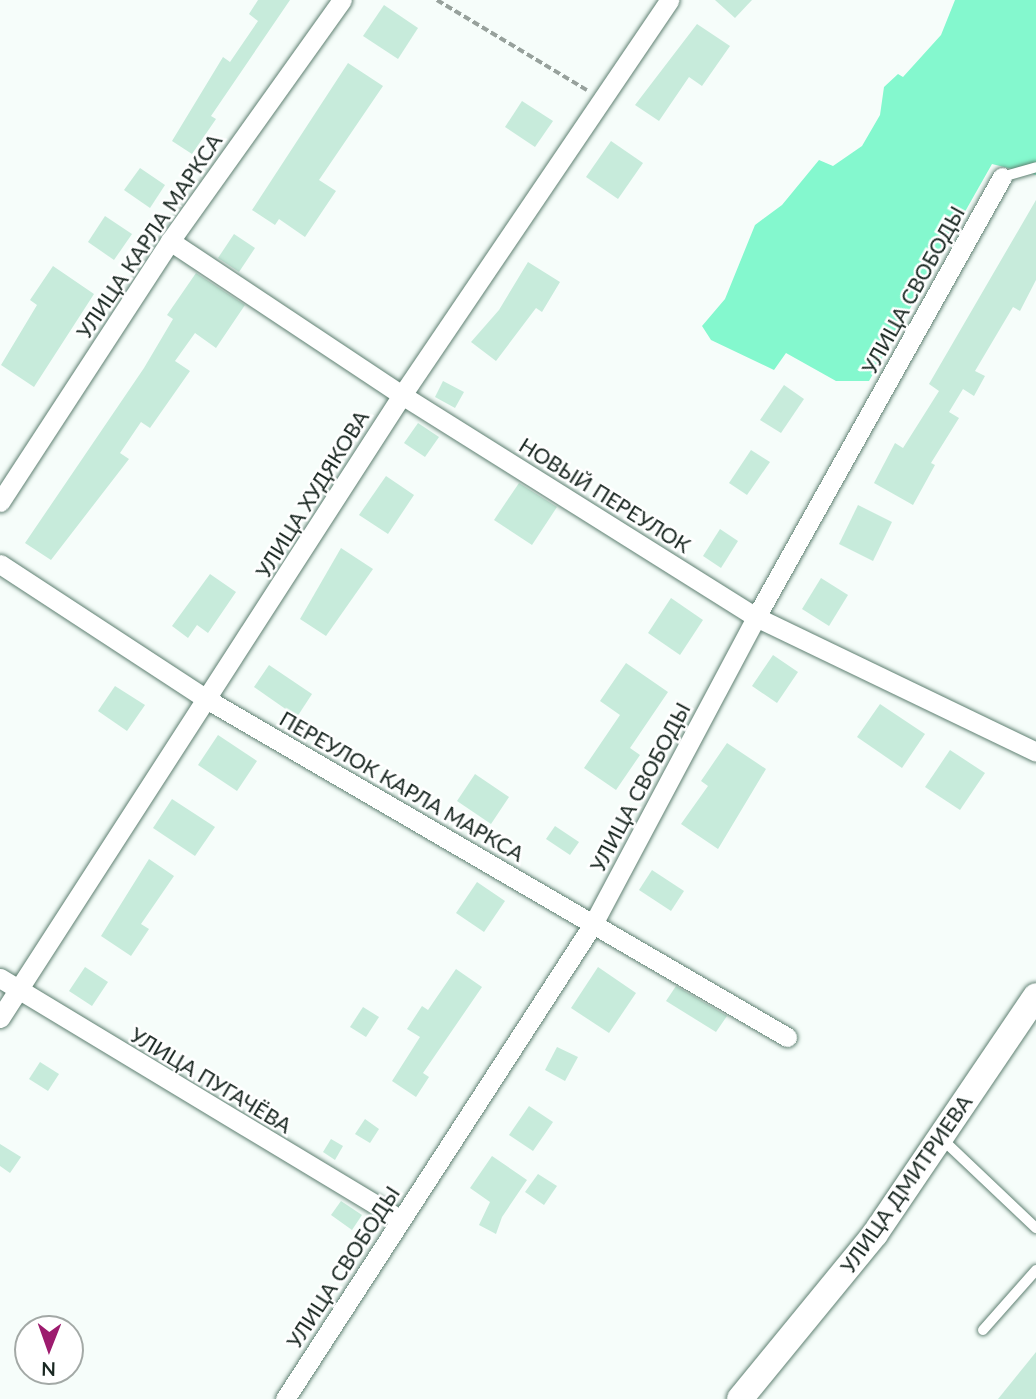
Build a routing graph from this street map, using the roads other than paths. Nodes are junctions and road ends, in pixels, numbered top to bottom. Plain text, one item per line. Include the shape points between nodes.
1 (342, 0) edge
2 (669, 0) edge
3 (1036, 167) edge
4 (1002, 177) joint
5 (170, 241) junction
6 (402, 395) junction
7 (0, 502) edge
8 (0, 564) edge
9 (756, 617) junction
10 (208, 699) junction
11 (1036, 751) edge
12 (593, 924) junction
13 (0, 978) edge
14 (16, 990) junction
15 (1036, 996) edge
16 (0, 1017) edge
17 (788, 1037) dead end
18 (940, 1138) junction
19 (400, 1219) junction
20 (1036, 1228) edge
21 (1036, 1270) edge
22 (983, 1330) dead end
23 (285, 1399) edge
24 (740, 1399) edge

1 - 5 street, УЛИЦА КАРЛА МАРКСА
2 - 6 street, УЛИЦА ХУДЯКОВА
3 - 4 lane
4 - 9 street, УЛИЦА СВОБОДЫ
5 - 6 street, НОВЫЙ ПЕРЕУЛОК
5 - 7 street, УЛИЦА КАРЛА МАРКСА
6 - 9 street, НОВЫЙ ПЕРЕУЛОК
6 - 10 street, УЛИЦА ХУДЯКОВА
8 - 10 street, ПЕРЕУЛОК КАРЛА МАРКСА
9 - 11 street, НОВЫЙ ПЕРЕУЛОК
9 - 12 street, УЛИЦА СВОБОДЫ
10 - 12 street, ПЕРЕУЛОК КАРЛА МАРКСА
10 - 14 street, УЛИЦА ХУДЯКОВА
12 - 17 street, ПЕРЕУЛОК КАРЛА МАРКСА
12 - 19 street, УЛИЦА СВОБОДЫ
13 - 14 street, УЛИЦА ПУГАЧЁВА
14 - 16 street, УЛИЦА ХУДЯКОВА
14 - 19 street, УЛИЦА ПУГАЧЁВА
15 - 18 street, УЛИЦА ДМИТРИЕВА
18 - 20 lane
18 - 24 street, УЛИЦА ДМИТРИЕВА via 875,1234
19 - 23 street, УЛИЦА СВОБОДЫ
21 - 22 lane

